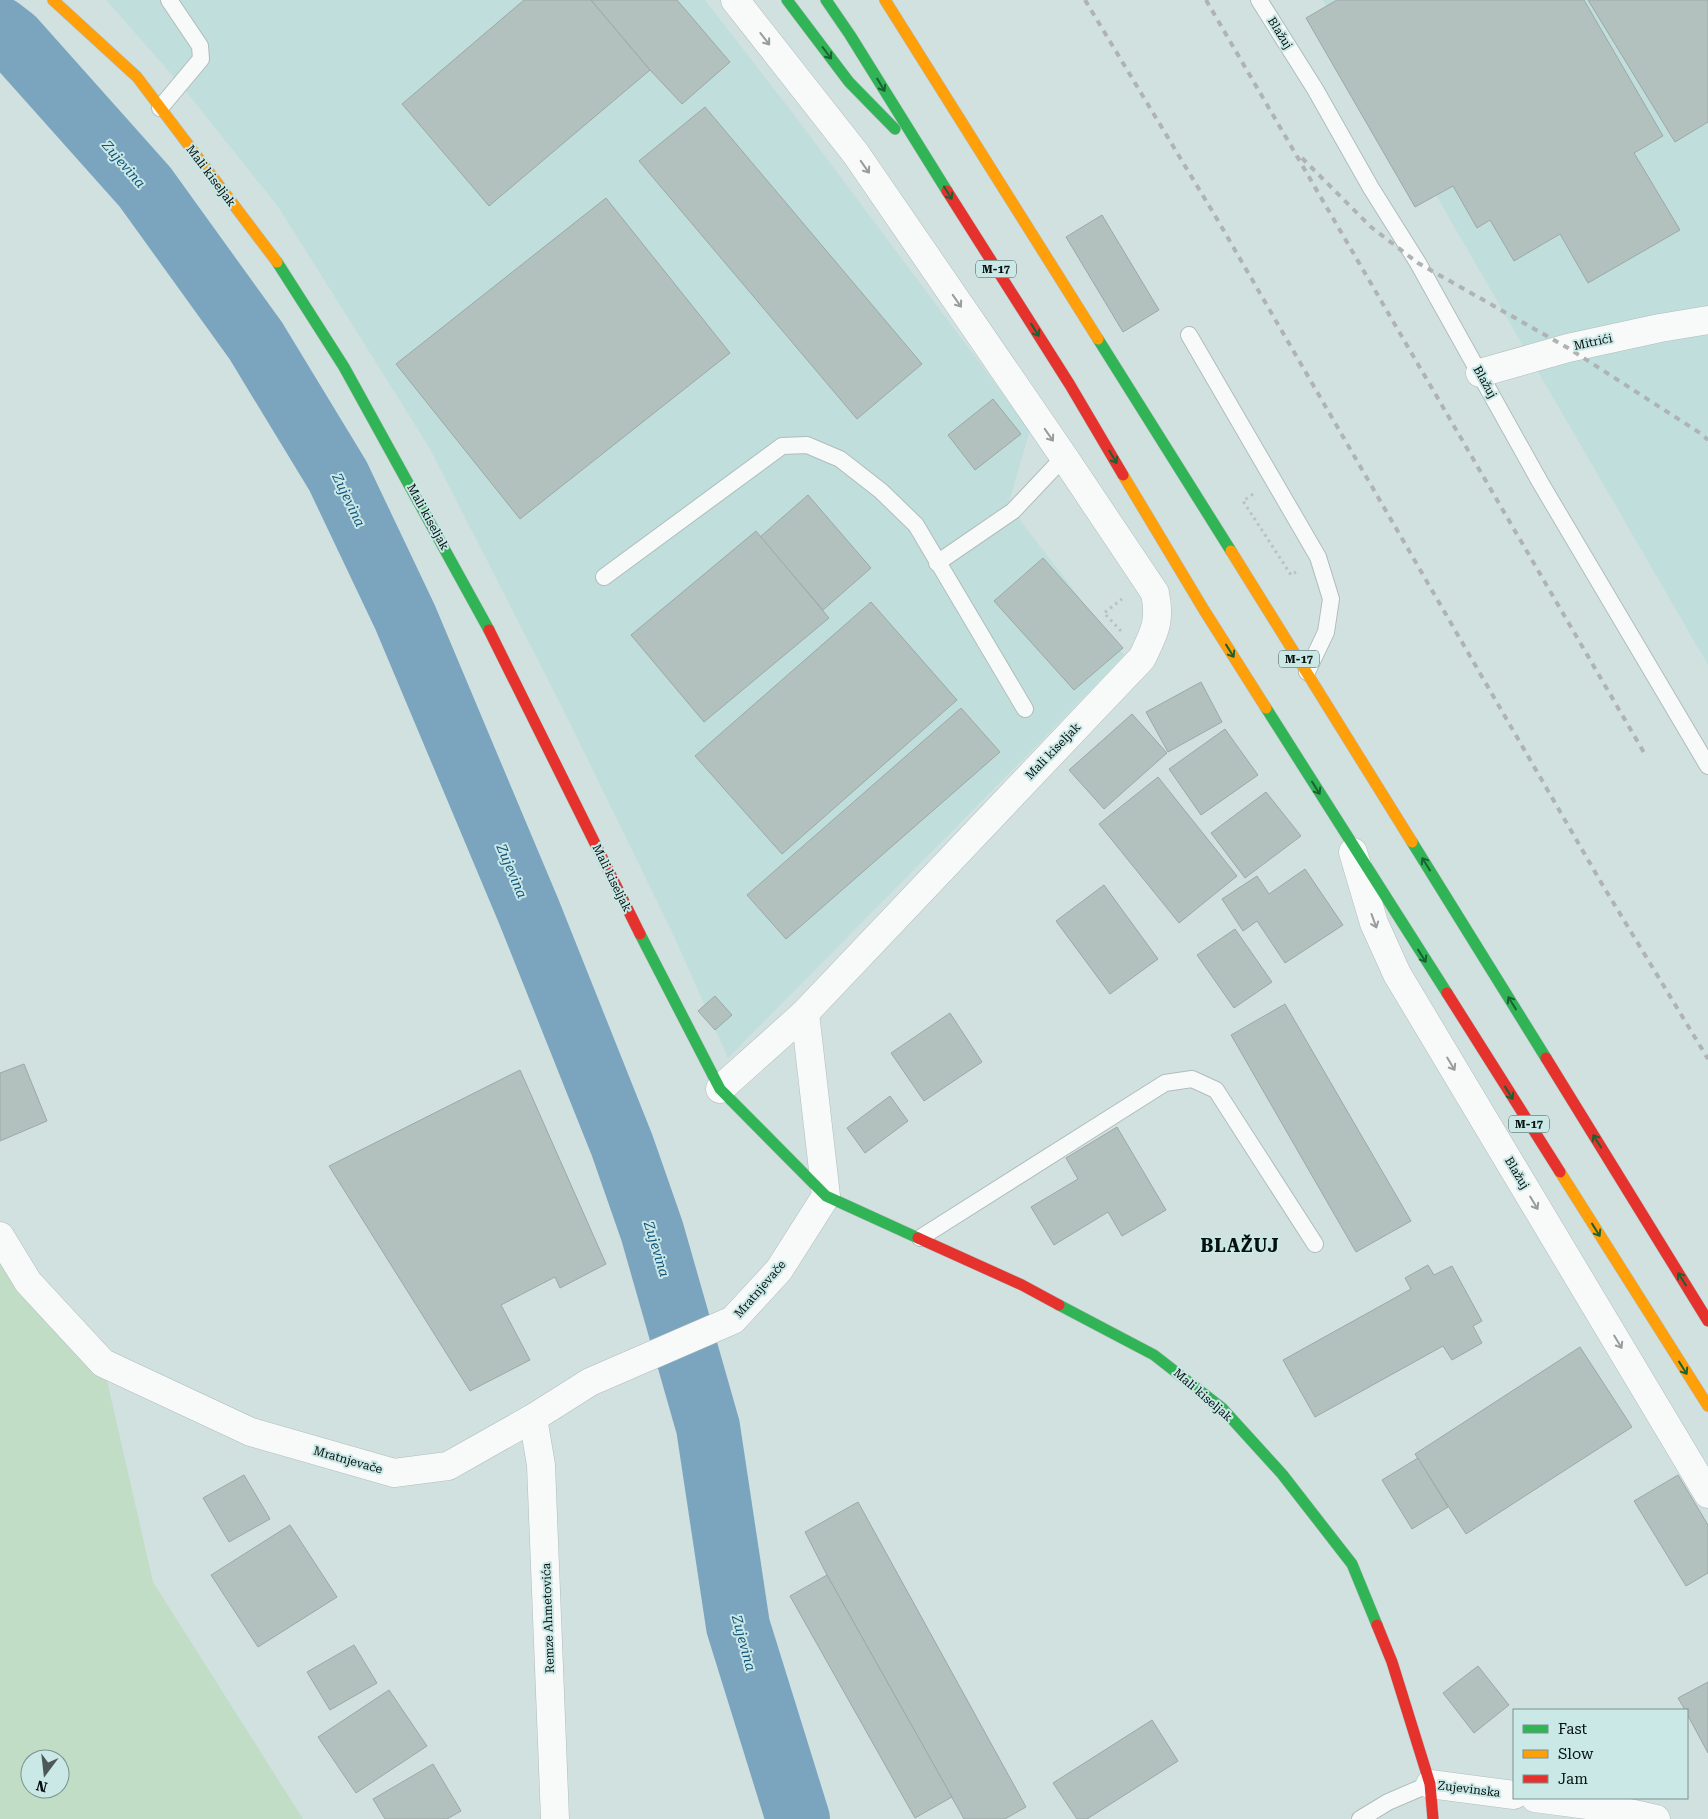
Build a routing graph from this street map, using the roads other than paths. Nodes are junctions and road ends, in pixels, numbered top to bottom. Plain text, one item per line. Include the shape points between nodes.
1 (53, 0) edge
2 (169, 0) edge
3 (735, 0) edge
4 (787, 0) edge
5 (826, 0) edge
6 (885, 0) edge
7 (1259, 0) edge
8 (160, 108) junction
9 (922, 152) junction
10 (1708, 320) edge
11 (1189, 335) dead end
12 (1480, 373) junction
13 (1064, 457) junction
14 (937, 563) junction
15 (604, 577) dead end
16 (1307, 672) junction
17 (1024, 709) dead end
18 (1708, 766) edge
19 (1350, 841) junction
20 (805, 1013) junction
21 (720, 1089) junction
22 (826, 1196) junction
23 (0, 1236) edge
24 (920, 1238) junction
25 (1315, 1244) dead end
26 (1708, 1321) edge
27 (1708, 1406) edge
28 (533, 1418) junction
29 (1708, 1494) edge
30 (1430, 1784) junction
31 (1513, 1795) edge
32 (1542, 1799) edge
33 (555, 1819) edge
34 (1360, 1819) edge
35 (1433, 1819) edge
36 (1656, 1819) edge

1 - 8 main road, Mali kiseljak via 137,77
2 - 8 lane via 200,46 201,59
3 -> 13 street, Mali kiseljak via 856,154
4 -> 9 main road via 849,82
5 -> 9 main road, M-17
6 - 16 main road, M-17
7 - 12 lane, Blažuj via 1315,89
8 - 21 main road, Mali kiseljak via 278,264 344,367 482,615
9 -> 19 main road, M-17 via 1070,385 1204,610
10 - 12 street, Mitrići via 1568,348
11 - 16 lane via 1318,557 1331,599 1326,632
12 - 18 lane, Blažuj via 1540,482
13 - 14 lane via 1013,511
13 - 20 street, Mali kiseljak via 1155,593 1158,609 1152,638 1142,658
14 - 15 lane via 916,526 881,491 840,459 807,445 782,446
14 - 17 lane
26 -> 16 main road, M-17
19 -> 27 main road, M-17
19 -> 29 street, Blažuj via 1374,923 1397,974
20 - 21 street, Mali kiseljak
20 - 22 street
21 - 22 main road, Mali kiseljak
22 - 24 main road, Mali kiseljak
22 - 28 street, Mratnjevače via 780,1270 732,1320 590,1382
23 - 28 street, Mratnjevače via 28,1282 103,1363 251,1432 394,1473 448,1466
24 - 25 lane via 1165,1083 1192,1080 1216,1090
24 - 30 main road, Mali kiseljak via 1022,1285 1154,1355 1222,1408 1282,1474 1352,1564 1392,1662
28 - 33 street, Remze Ahmetovića via 541,1465
30 - 31 street, Zujevinska
30 - 34 lane via 1388,1802
30 - 35 main road, Zujevinska
32 - 36 street

